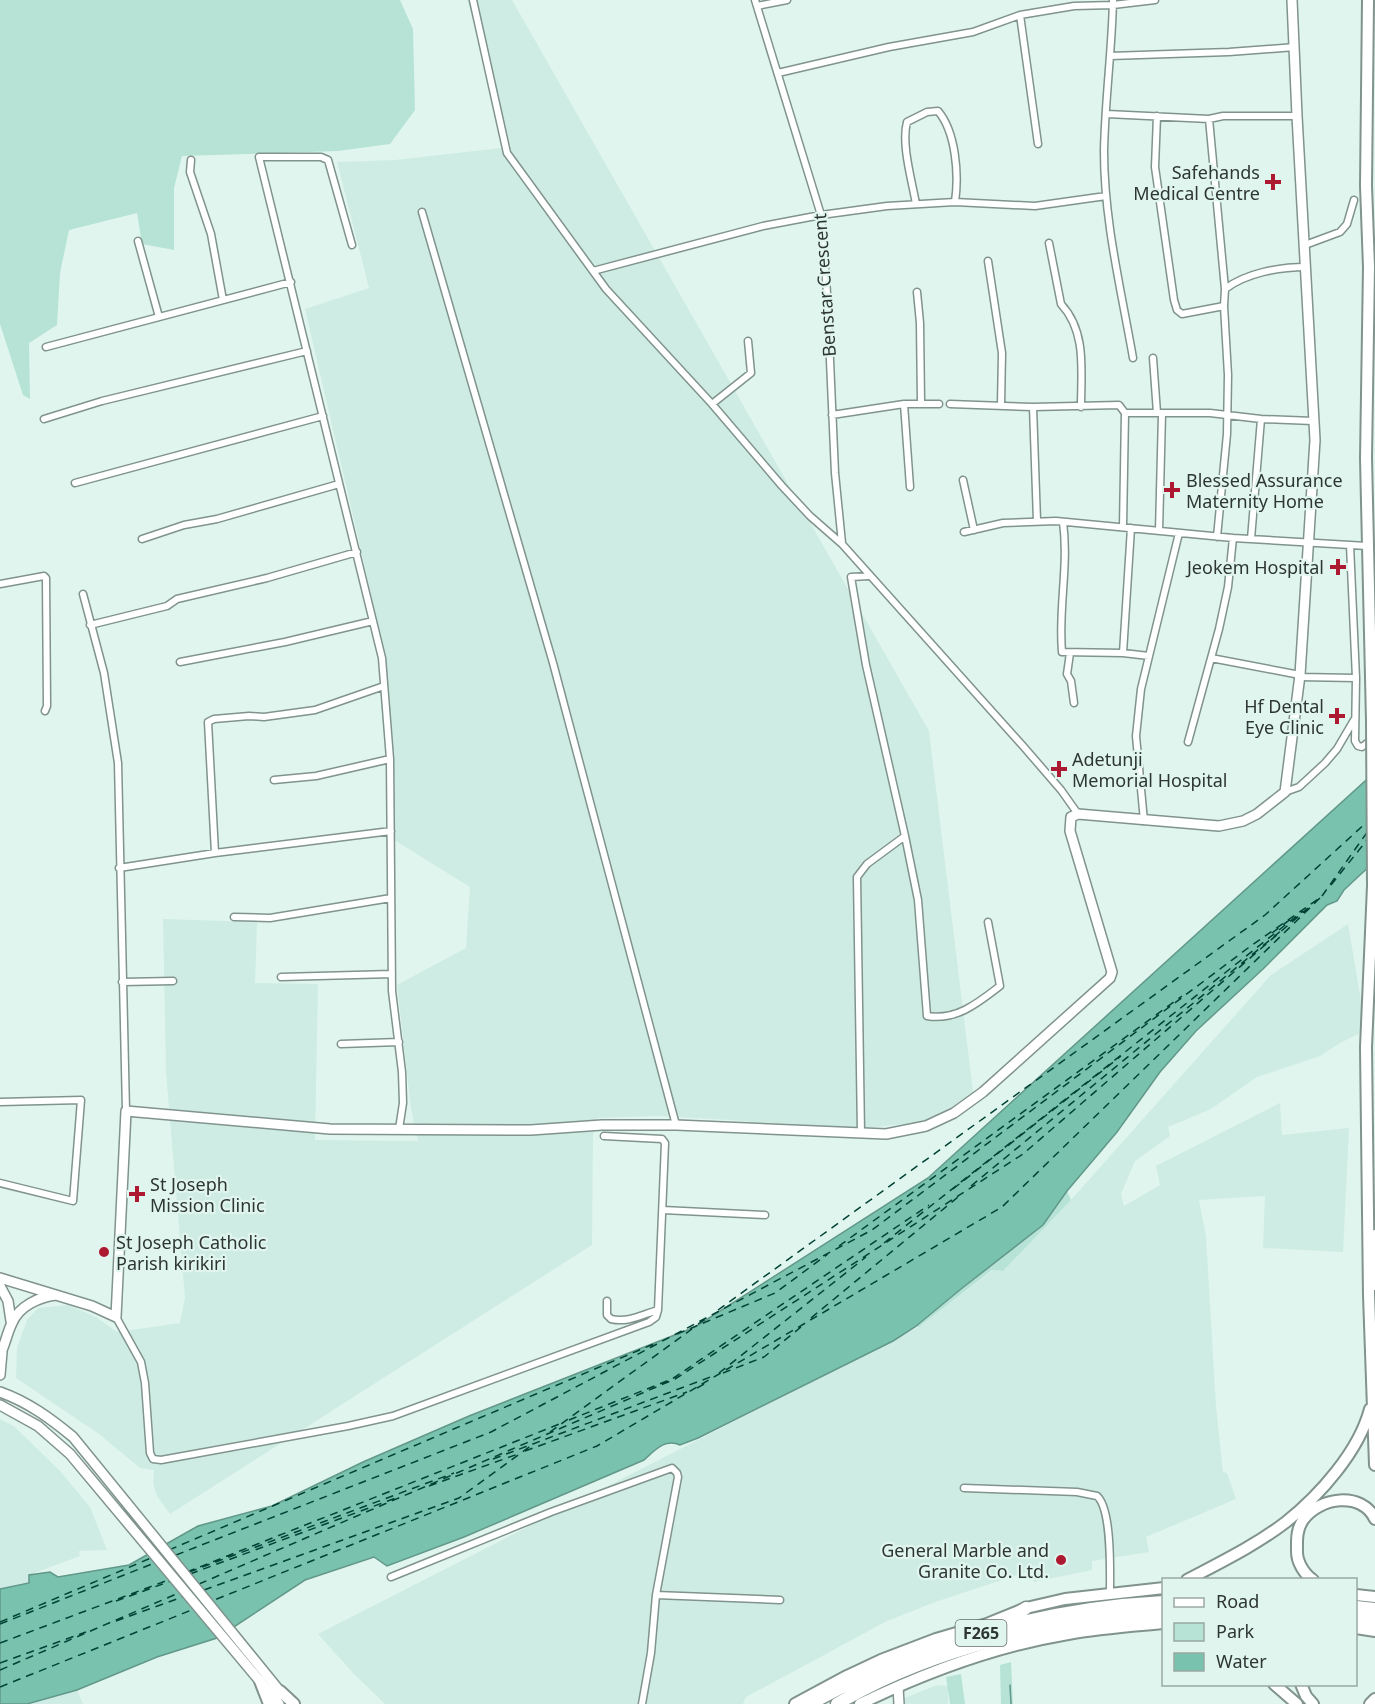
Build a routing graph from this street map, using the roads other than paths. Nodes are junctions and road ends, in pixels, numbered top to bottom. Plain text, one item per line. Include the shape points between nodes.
1 (473, 0) edge
2 (787, 0) edge
3 (1155, 0) edge
4 (1293, 0) edge
5 (1368, 0) edge
6 (756, 3) edge
7 (1113, 3) edge
8 (1020, 15) junction
9 (1295, 48) junction
10 (1110, 56) junction
11 (778, 73) junction
12 (1107, 114) junction
13 (1156, 116) junction
14 (1297, 116) junction
15 (1209, 118) junction
16 (1038, 144) dead end
17 (191, 160) dead end
18 (1106, 196) junction
19 (1354, 200) dead end
20 (955, 202) junction
21 (916, 204) junction
22 (422, 212) dead end
23 (821, 215) junction
24 (138, 241) dead end
25 (1049, 243) dead end
26 (352, 245) dead end
27 (1305, 245) junction
28 (988, 261) dead end
29 (1306, 267) junction
30 (592, 271) junction
31 (291, 282) junction
32 (1225, 290) junction
33 (917, 292) dead end
34 (223, 300) junction
35 (1224, 306) junction
36 (159, 317) junction
37 (748, 340) dead end
38 (46, 347) dead end
39 (307, 351) junction
40 (1133, 358) dead end
41 (1153, 358) dead end
42 (921, 403) junction
43 (712, 404) junction
44 (904, 404) junction
45 (939, 404) dead end
46 (950, 404) dead end
47 (1001, 405) junction
48 (1032, 407) junction
49 (1081, 407) junction
50 (1125, 412) junction
51 (1159, 413) junction
52 (1226, 414) junction
53 (832, 415) junction
54 (323, 416) junction
55 (44, 419) dead end
56 (1261, 419) junction
57 (1313, 422) junction
58 (963, 480) dead end
59 (75, 483) dead end
60 (339, 484) junction
61 (910, 487) dead end
62 (1037, 521) junction
63 (1063, 522) junction
64 (1123, 527) junction
65 (1131, 528) junction
66 (974, 530) junction
67 (1159, 531) junction
68 (964, 532) dead end
69 (1179, 533) junction
70 (1217, 537) junction
71 (1233, 538) junction
72 (141, 539) dead end
73 (1251, 539) junction
74 (1309, 542) junction
75 (842, 544) junction
76 (1350, 545) junction
77 (1367, 546) junction
78 (357, 552) junction
79 (870, 576) junction
80 (0, 584) edge
81 (83, 594) dead end
82 (374, 621) junction
83 (90, 625) junction
84 (1070, 653) junction
85 (1123, 653) junction
86 (1149, 656) junction
87 (1211, 658) junction
88 (180, 662) dead end
89 (1299, 676) junction
90 (1356, 678) junction
91 (384, 686) junction
92 (1074, 703) dead end
93 (45, 711) dead end
94 (1355, 716) junction
95 (1375, 737) edge
96 (1188, 742) dead end
97 (390, 759) junction
98 (274, 780) dead end
99 (1285, 792) junction
100 (1078, 814) junction
101 (1144, 821) junction
102 (391, 831) junction
103 (905, 836) junction
104 (215, 853) junction
105 (119, 868) junction
106 (392, 898) junction
107 (234, 916) dead end
108 (988, 922) dead end
109 (392, 974) junction
110 (281, 977) dead end
111 (172, 981) dead end
112 (122, 982) junction
113 (399, 1042) junction
114 (340, 1044) dead end
115 (0, 1101) edge
116 (126, 1111) junction
117 (676, 1125) junction
118 (399, 1129) junction
119 (861, 1133) junction
120 (604, 1136) dead end
121 (0, 1183) edge
122 (663, 1210) junction
123 (765, 1215) dead end
124 (1375, 1236) edge
125 (0, 1278) edge
126 (1375, 1284) edge
127 (0, 1286) edge
128 (58, 1294) junction
129 (607, 1301) dead end
130 (658, 1310) junction
131 (116, 1317) junction
132 (11, 1324) junction
133 (1, 1353) edge
134 (0, 1376) edge
135 (1372, 1390) junction
136 (0, 1392) edge
137 (0, 1405) edge
138 (1375, 1465) edge
139 (964, 1488) dead end
140 (1375, 1519) edge
141 (391, 1577) dead end
142 (1191, 1578) edge
143 (1310, 1578) edge
144 (1162, 1588) edge
145 (1110, 1592) junction
146 (656, 1595) junction
147 (1357, 1595) edge
148 (780, 1600) dead end
149 (1162, 1602) edge
150 (1357, 1607) edge
151 (1026, 1608) junction
152 (1162, 1613) edge
153 (1374, 1614) edge
154 (1011, 1619) junction
155 (1357, 1619) edge
156 (1030, 1621) junction
157 (1162, 1625) edge
158 (1357, 1627) edge
159 (992, 1637) junction
160 (971, 1653) junction
161 (260, 1674) junction
162 (1276, 1686) edge
163 (1302, 1686) edge
164 (898, 1687) junction
165 (280, 1690) joint
166 (1375, 1699) edge
167 (269, 1704) edge
168 (279, 1704) edge
169 (292, 1704) edge
170 (642, 1704) edge
171 (795, 1704) edge
172 (810, 1704) edge
173 (837, 1704) edge
174 (860, 1704) edge
175 (899, 1704) edge
176 (1297, 1704) edge
177 (1314, 1704) edge
178 (1370, 1704) edge

1 - 30 street via 507,153
2 - 6 street
3 - 7 street
4 - 9 main road
5 - 77 main road
6 - 11 street, Benstar Crescent
7 - 8 street
7 - 10 street
8 - 11 street via 973,32
8 - 16 street
9 - 10 street
9 - 14 main road
10 - 12 street
11 - 23 street, Benstar Crescent
12 - 13 street
12 - 18 street
13 - 15 street
13 - 35 street via 1155,167 1177,310 1182,314
14 - 15 street
14 - 27 main road
15 - 32 street
17 - 34 street via 190,172 211,234
18 - 20 street via 1035,206
18 - 40 street via 1109,233
19 - 27 street via 1347,224 1340,232
20 - 21 street
20 - 21 street via 956,159 938,111 927,112 906,126
21 - 23 street
22 - 117 street via 553,663
23 - 30 street via 763,226
23 - 53 street, Benstar Crescent
24 - 36 street
25 - 49 street via 1061,304 1080,341
26 - 31 street via 328,160 259,157
27 - 29 main road
28 - 47 street via 1002,353
29 - 32 street via 1258,274
29 - 57 main road
30 - 43 street
31 - 34 street
31 - 39 street
32 - 35 street
33 - 42 street
34 - 36 street
35 - 52 street
36 - 38 street
37 - 43 street via 751,373
39 - 54 street
39 - 55 street
41 - 51 street
42 - 44 street
42 - 45 street
43 - 75 street via 810,516
44 - 53 street
44 - 61 street
46 - 47 street
47 - 48 street
48 - 49 street
48 - 62 street
49 - 50 street via 1119,405
50 - 51 street
50 - 64 street
51 - 52 street
51 - 67 street
52 - 56 street
52 - 70 street
53 - 75 street, Benstar Crescent
54 - 59 street
54 - 60 street
56 - 57 street
56 - 73 street
57 - 74 main road
58 - 66 street
60 - 72 street
60 - 78 street
62 - 63 street
62 - 66 street
63 - 64 street
63 - 84 street via 1066,553 1062,649
64 - 65 street
65 - 67 street
65 - 85 street
66 - 68 street
67 - 69 street
69 - 70 street
69 - 86 street
70 - 71 street
71 - 73 street
71 - 87 street via 1228,587
73 - 74 street
74 - 76 street
74 - 89 main road
75 - 79 street
76 - 77 street
76 - 90 street
77 - 135 main road, bridge via 1373,886 1366,1047
78 - 82 street
78 - 83 street
79 - 100 street via 1023,746
79 - 103 street via 850,576
80 - 93 street via 46,578
81 - 83 street
82 - 88 street
82 - 91 street
83 - 105 street via 115,733
84 - 85 street
84 - 92 street via 1067,674
85 - 86 street
86 - 101 street via 1136,736
87 - 89 street
87 - 96 street
89 - 90 street
89 - 99 main road
90 - 94 street
91 - 97 street
91 - 104 street via 315,710 208,722
94 - 95 street via 1358,746
94 - 99 street via 1325,763 1299,787
97 - 98 street via 316,776
97 - 102 street
99 - 101 main road via 1257,814 1231,825
100 - 101 main road
100 - 119 main road via 1070,820 1070,831 1111,977 983,1092 954,1113 926,1126 885,1134
102 - 104 street
102 - 106 street
103 - 108 street via 918,900 927,1016 954,1015 1000,986
103 - 119 street via 867,864 857,877
104 - 105 street
105 - 112 street
106 - 107 street via 270,918
106 - 109 street
109 - 110 street
109 - 113 street
111 - 112 street
112 - 116 street
113 - 114 street
113 - 118 street via 403,1103
115 - 121 street via 81,1100 73,1201
116 - 118 main road via 330,1129
116 - 131 main road
117 - 118 main road
117 - 119 main road
120 - 122 street via 662,1139
122 - 123 street
122 - 130 street
124 - 126 highway
125 - 128 main road
127 - 132 main road via 10,1309
128 - 131 main road
128 - 132 main road via 33,1301
129 - 130 street via 607,1315 617,1321
130 - 131 street via 650,1322 393,1416 162,1460 153,1459 150,1453 141,1362
132 - 133 main road
133 - 134 main road
135 - 138 main road
135 - 142 main road via 1364,1428 1342,1464 1319,1491 1286,1522
136 - 161 main road via 31,1406 60,1426 94,1461
137 - 161 main road via 38,1426 88,1473
139 - 145 street via 1097,1496 1105,1506
140 - 143 main road via 1366,1507 1351,1500 1315,1508 1303,1520 1297,1535 1297,1558
141 - 146 street via 672,1468 678,1478
144 - 145 main road
145 - 151 main road
146 - 148 street
146 - 170 street
147 - 153 main road
149 - 156 highway, F265 via 1072,1611
150 - 153 highway
151 - 154 highway
151 - 159 main road
152 - 159 highway, F265 via 1065,1623
153 - 155 highway
153 - 158 main road
154 - 156 highway
154 - 159 highway
156 - 159 highway, F265
157 - 159 main road
159 - 160 highway
159 - 160 main road
159 - 171 main road via 936,1639 847,1676
159 - 172 highway, F265 via 890,1664
160 - 164 main road
160 - 173 highway, F265 via 898,1674
161 - 165 main road
161 - 167 main road
161 - 168 main road
162 - 176 main road
163 - 177 main road
164 - 174 main road
164 - 175 main road
165 - 169 main road
166 - 178 main road

